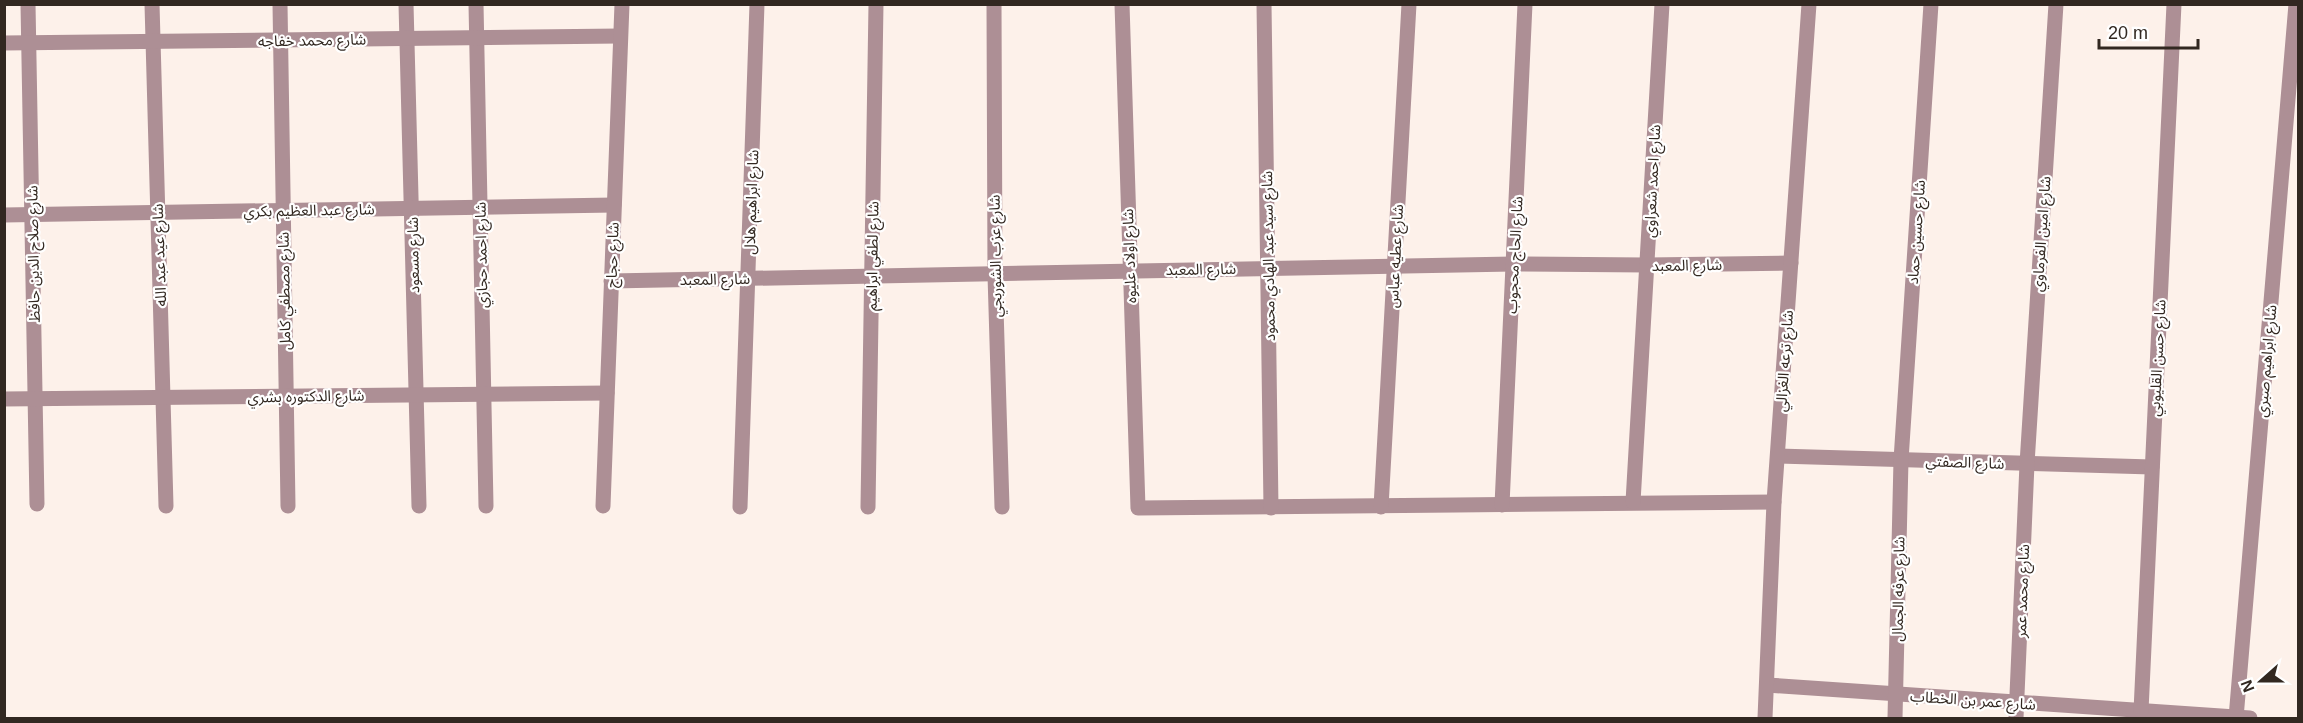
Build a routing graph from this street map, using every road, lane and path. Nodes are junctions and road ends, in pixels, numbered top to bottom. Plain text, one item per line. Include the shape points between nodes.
1 (28, 4) edge
2 (152, 4) edge
3 (280, 4) edge
4 (406, 4) edge
5 (476, 4) edge
6 (622, 4) edge
7 (758, 4) edge
8 (876, 4) edge
9 (994, 4) edge
10 (1122, 4) edge
11 (1264, 4) edge
12 (1409, 4) edge
13 (1525, 4) edge
14 (1662, 4) edge
15 (1809, 4) edge
16 (1931, 4) edge
17 (2056, 4) edge
18 (2174, 4) edge
19 (2297, 5) edge
20 (620, 36) junction
21 (477, 38) junction
22 (407, 39) junction
23 (280, 40) junction
24 (153, 41) junction
25 (28, 42) junction
26 (4, 43) edge
27 (614, 205) junction
28 (480, 207) junction
29 (411, 208) junction
30 (283, 210) junction
31 (157, 212) junction
32 (4, 215) edge
33 (32, 215) junction
34 (1513, 264) junction
35 (1791, 264) junction
36 (1394, 266) junction
37 (1647, 266) junction
38 (1268, 268) junction
39 (1130, 270) junction
40 (995, 275) junction
41 (872, 277) junction
42 (748, 279) junction
43 (611, 281) junction
44 (607, 393) junction
45 (416, 395) junction
46 (484, 395) junction
47 (286, 397) junction
48 (164, 398) junction
49 (4, 399) edge
50 (35, 399) junction
51 (1778, 456) junction
52 (1901, 460) junction
53 (2027, 464) junction
54 (2152, 467) junction
55 (1633, 502) junction
56 (1774, 502) junction
57 (37, 504) dead end
58 (1502, 505) junction
59 (166, 506) dead end
60 (288, 506) dead end
61 (419, 506) dead end
62 (486, 506) dead end
63 (603, 506) dead end
64 (740, 507) dead end
65 (868, 507) dead end
66 (1002, 507) dead end
67 (1381, 507) junction
68 (1271, 508) junction
69 (1767, 685) junction
70 (1895, 694) junction
71 (2017, 703) junction
72 (2140, 711) junction
73 (1765, 718) edge
74 (1895, 718) edge
75 (2016, 718) edge
76 (2243, 718) edge

1 - 25 street, شارع صلاح الدين حافظ
2 - 24 street, شارع عيد عبد الله
3 - 23 street, شارع مصطفي كامل
4 - 22 street, شارع مسعود
5 - 21 street, شارع احمد حجازي
6 - 20 street, شارع حجاج
7 - 42 street, شارع ابراهيم هلال
8 - 41 street, شارع لطفي ابراهيم
9 - 40 street, شارع عزب الشوربجي
10 - 39 street, شارع اولاد عليوه
11 - 38 street, شارع سيد عبد الهادي محمود
12 - 36 street, شارع عطيه عباس
13 - 34 street, شارع الحاج محجوب
14 - 37 street, شارع احمد شعراوي
15 - 35 street, شارع ترعه الغزالي
16 - 52 street, شارع حسين حماد
17 - 53 street, شارع امين الفرماوي
18 - 54 street, شارع حسن القليوبي
19 - 76 street, شارع ابراهيم صبري
20 - 21 street, شارع محمد خفاجه
20 - 27 street, شارع حجاج
21 - 22 street, شارع محمد خفاجه
21 - 28 street, شارع احمد حجازي
22 - 23 street, شارع محمد خفاجه
22 - 29 street, شارع مسعود
23 - 24 street, شارع محمد خفاجه
23 - 30 street, شارع مصطفي كامل
24 - 25 street, شارع محمد خفاجه
24 - 31 street, شارع عيد عبد الله
25 - 26 street, شارع محمد خفاجه
25 - 33 street, شارع صلاح الدين حافظ
27 - 28 street, شارع عبد العظيم بكري
27 - 43 street, شارع حجاج
28 - 29 street, شارع عبد العظيم بكري
28 - 46 street, شارع احمد حجازي
29 - 30 street, شارع عبد العظيم بكري
29 - 45 street, شارع مسعود
30 - 31 street, شارع عبد العظيم بكري
30 - 47 street, شارع مصطفي كامل
31 - 33 street, شارع عبد العظيم بكري
31 - 48 street, شارع عيد عبد الله
32 - 33 street, شارع عبد العظيم بكري
33 - 50 street, شارع صلاح الدين حافظ
34 - 36 street, شارع المعبد
34 - 37 street, شارع المعبد
34 - 58 street, شارع الحاج محجوب
35 - 37 street, شارع المعبد
35 - 51 street, شارع ترعه الغزالي
36 - 38 street, شارع المعبد
36 - 67 street, شارع عطيه عباس
37 - 55 street, شارع احمد شعراوي
38 - 39 street, شارع المعبد
38 - 68 street, شارع سيد عبد الهادي محمود
39 - 40 street, شارع المعبد
39 - 68 street, شارع اولاد عليوه via 1138,508
40 - 41 street, شارع المعبد
40 - 66 street, شارع عزب الشوربجي
41 - 42 street, شارع المعبد
41 - 65 street, شارع لطفي ابراهيم
42 - 43 street, شارع المعبد
42 - 64 street, شارع ابراهيم هلال
43 - 44 street, شارع حجاج
44 - 46 street, شارع الدكتوره بشري
44 - 63 street, شارع حجاج
45 - 46 street, شارع الدكتوره بشري
45 - 47 street, شارع الدكتوره بشري
45 - 61 street, شارع مسعود
46 - 62 street, شارع احمد حجازي
47 - 48 street, شارع الدكتوره بشري
47 - 60 street, شارع مصطفي كامل
48 - 50 street, شارع الدكتوره بشري
48 - 59 street, شارع عيد عبد الله
49 - 50 street, شارع الدكتوره بشري
50 - 57 street, شارع صلاح الدين حافظ
51 - 52 street, شارع الصفتي
51 - 56 street, شارع ترعه الغزالي
52 - 53 street, شارع الصفتي
52 - 70 street, شارع عرفه الجمال
53 - 54 street, شارع الصفتي
53 - 71 street, شارع محمد عمر
54 - 72 street, شارع حسن القليوبي
55 - 56 street
55 - 58 street
56 - 69 street, شارع ترعه الغزالي
58 - 67 street
67 - 68 street
69 - 70 street, شارع عمر بن الخطاب
69 - 73 street, شارع ترعه الغزالي
70 - 71 street, شارع عمر بن الخطاب
70 - 74 street, شارع عرفه الجمال
71 - 72 street, شارع عمر بن الخطاب
71 - 75 street, شارع محمد عمر
72 - 76 street, شارع عمر بن الخطاب

